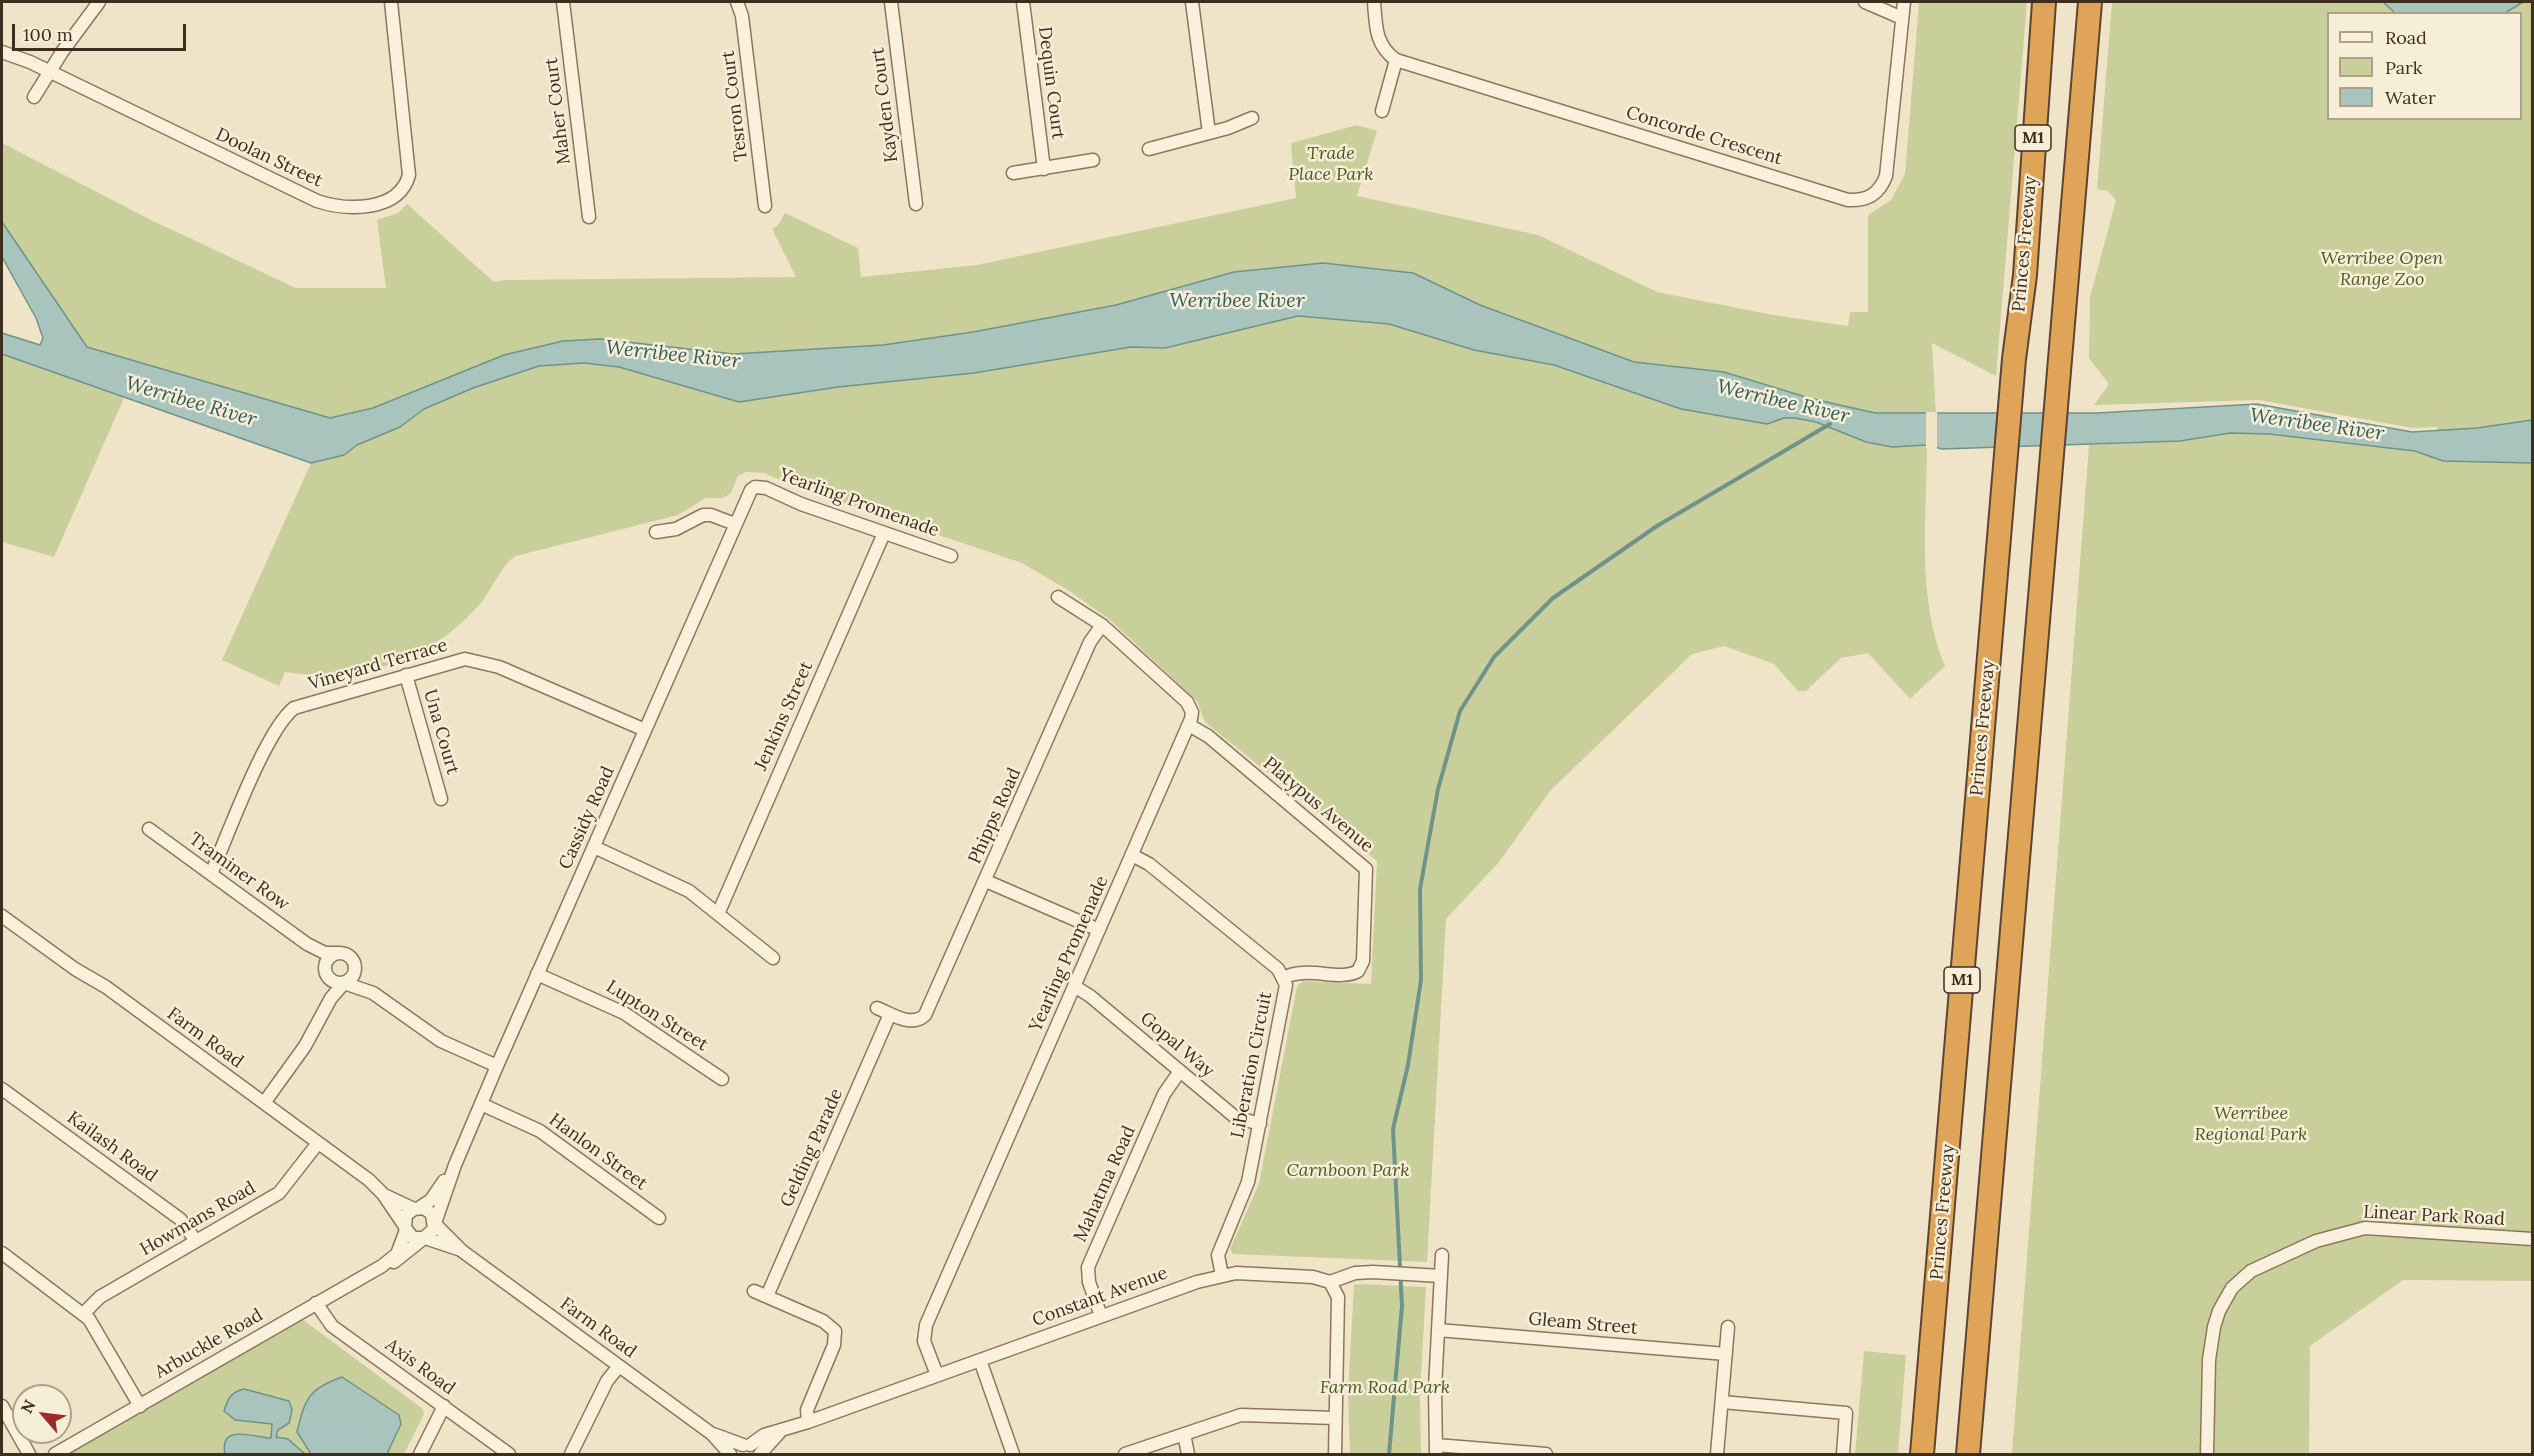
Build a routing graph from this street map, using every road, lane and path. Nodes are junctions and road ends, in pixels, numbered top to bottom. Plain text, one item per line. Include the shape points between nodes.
1 (99, 2) edge
2 (391, 2) edge
3 (563, 2) edge
4 (737, 2) edge
5 (891, 2) edge
6 (1023, 2) edge
7 (1192, 2) edge
8 (1374, 2) edge
9 (1865, 2) edge
10 (1904, 2) edge
11 (2044, 2) edge
12 (2090, 2) edge
13 (1902, 18) junction
14 (2, 52) edge
15 (1396, 60) junction
16 (50, 72) junction
17 (34, 97) dead end
18 (1382, 111) dead end
19 (1252, 118) dead end
20 (1209, 133) junction
21 (1149, 149) dead end
22 (1094, 160) dead end
23 (1044, 169) junction
24 (1013, 173) dead end
25 (916, 204) dead end
26 (765, 206) dead end
27 (589, 217) dead end
28 (755, 487) joint
29 (735, 524) junction
30 (656, 532) dead end
31 (884, 533) junction
32 (951, 556) dead end
33 (1058, 597) dead end
34 (1102, 625) junction
35 (406, 675) junction
36 (1189, 725) junction
37 (645, 730) junction
38 (441, 799) dead end
39 (149, 829) dead end
40 (594, 847) junction
41 (1132, 855) junction
42 (211, 874) junction
43 (986, 881) junction
44 (718, 914) junction
45 (2, 916) edge
46 (1099, 930) junction
47 (307, 944) junction
48 (338, 953) junction
49 (773, 958) dead end
50 (356, 966) junction
51 (326, 972) junction
52 (537, 974) junction
53 (1283, 978) junction
54 (344, 983) junction
55 (1074, 986) junction
56 (373, 993) junction
57 (877, 1008) dead end
58 (323, 1010) junction
59 (890, 1014) junction
60 (497, 1066) junction
61 (1180, 1071) junction
62 (722, 1079) dead end
63 (2, 1089) edge
64 (264, 1103) junction
65 (481, 1104) junction
66 (1260, 1124) junction
67 (318, 1143) junction
68 (455, 1165) junction
69 (383, 1194) junction
70 (417, 1208) junction
71 (659, 1218) dead end
72 (435, 1223) junction
73 (405, 1228) junction
74 (425, 1238) junction
75 (2532, 1239) edge
76 (196, 1241) junction
77 (462, 1251) junction
78 (2, 1253) edge
79 (1442, 1255) dead end
80 (382, 1266) junction
81 (1222, 1276) junction
82 (1441, 1276) junction
83 (1330, 1282) junction
84 (754, 1291) dead end
85 (767, 1296) junction
86 (316, 1303) junction
87 (84, 1313) junction
88 (1101, 1316) junction
89 (1728, 1327) dead end
90 (1438, 1330) junction
91 (1725, 1354) junction
92 (980, 1359) junction
93 (619, 1366) junction
94 (937, 1375) junction
95 (1722, 1402) junction
96 (140, 1406) junction
97 (444, 1406) junction
98 (3, 1413) edge
99 (1335, 1418) junction
100 (808, 1422) junction
101 (1184, 1434) junction
102 (1436, 1450) edge
103 (746, 1452) edge
104 (29, 1455) edge
105 (55, 1455) edge
106 (420, 1455) edge
107 (509, 1455) edge
108 (571, 1455) edge
109 (1013, 1455) edge
110 (1125, 1455) edge
111 (1188, 1455) edge
112 (1335, 1455) edge
113 (1546, 1455) edge
114 (1718, 1455) edge
115 (1843, 1455) edge
116 (1922, 1455) edge
117 (1968, 1455) edge
118 (2207, 1455) edge

1 - 16 street
2 - 16 street, Doolan Street via 410,166 408,181 400,192 379,204 338,206 317,201
3 - 27 street, Maher Court
4 - 26 street, Tesron Court via 742,16
5 - 25 street, Kayden Court
6 - 23 street, Dequin Court
7 - 20 street
8 - 15 street via 1378,41
9 - 13 street
10 - 13 street, Concorde Crescent
11 - 116 highway, Princes Freeway / M1 via 2025,275 2014,359
12 - 117 highway, M1
13 - 15 street, Concorde Crescent via 1886,176 1881,188 1859,201
14 - 16 street, Doolan Street
15 - 18 street
16 - 17 street
19 - 20 street
20 - 21 street
22 - 23 street, Dequin Court
23 - 24 street, Dequin Court
28 - 29 street, Cassidy Road
28 - 31 street, Yearling Promenade
29 - 30 street via 703,515 676,530
29 - 37 street, Cassidy Road
31 - 32 street, Yearling Promenade
31 - 44 street, Jenkins Street
33 - 34 street
34 - 36 street via 1187,702 1192,712
34 - 43 street, Phipps Road via 1090,642
35 - 37 street, Vineyard Terrace via 465,659 480,661
35 - 38 street, Una Court
35 - 42 street, Vineyard Terrace via 294,708 285,716
36 - 41 street, Yearling Promenade
36 - 53 street, Platypus Avenue via 1208,736 1366,869 1363,961 1358,971 1303,971
37 - 40 street, Cassidy Road
39 - 42 street, Traminer Row
40 - 44 street via 689,891
40 - 52 street, Cassidy Road
41 - 46 street, Yearling Promenade
41 - 53 street, Liberation Circuit via 1149,864 1278,969
42 - 47 street, Traminer Row
43 - 46 street
43 - 59 street, Phipps Road via 929,1008 919,1021
44 - 49 street
45 - 64 street, Farm Road
46 - 55 street, Yearling Promenade
47 - 48 street, Traminer Row
47 - 51 street, Traminer Row
48 - 50 street via 349,955
48 - 51 street via 328,959
50 - 54 street via 353,977
50 - 56 street
51 - 54 street via 334,982
51 - 58 street
52 - 60 street, Cassidy Road
52 - 62 street, Lupton Street via 616,1008
53 - 66 street, Liberation Circuit via 1285,994
54 - 56 street
54 - 58 street
55 - 61 street, Gopal Way
55 - 94 street, Yearling Promenade via 926,1324 924,1341
56 - 60 street via 441,1041
57 - 59 street
58 - 64 street via 305,1046
59 - 85 street, Gelding Parade
60 - 65 street, Cassidy Road
61 - 66 street, Gopal Way via 1235,1117
61 - 88 street, Mahatma Road via 1164,1094 1088,1267
63 - 76 street, Kailash Road via 180,1219
64 - 67 street, Farm Road
65 - 68 street, Cassidy Road
65 - 71 street, Hanlon Street via 540,1131
66 - 81 street, Liberation Circuit via 1248,1182 1218,1255
67 - 69 street, Farm Road
67 - 76 street, Howmans Road via 279,1194
68 - 70 street, Cassidy Road via 433,1198
68 - 72 street, Cassidy Road
69 - 70 street, Farm Road
69 - 73 street, Farm Road
70 - 72 street via 432,1214
70 - 73 street via 406,1215
72 - 74 street
72 - 77 street, Farm Road
73 - 74 street via 413,1238
73 - 80 street, Arbuckle Road via 397,1254
74 - 77 street, Farm Road
74 - 80 street, Arbuckle Road via 395,1262
75 - 118 street, Linear Park Road via 2365,1228 2307,1244 2251,1271 2232,1288 2214,1327 2209,1360
76 - 87 street, Howmans Road via 100,1298
77 - 93 street, Farm Road
78 - 87 street
79 - 82 street
80 - 86 street, Arbuckle Road
81 - 83 street, Constant Avenue via 1236,1273 1313,1277
81 - 88 street, Constant Avenue
82 - 83 street via 1354,1273
82 - 90 street
83 - 99 street via 1338,1297
84 - 85 street
85 - 100 street via 835,1331 834,1345 807,1410
86 - 96 street, Arbuckle Road
86 - 97 street, Axis Road via 332,1326
87 - 96 street
88 - 92 street, Constant Avenue
89 - 91 street
90 - 91 street, Gleam Street
90 - 102 street
91 - 95 street
92 - 94 street, Constant Avenue
92 - 109 street
93 - 103 street, Farm Road via 712,1434
93 - 108 street
94 - 100 street, Constant Avenue
95 - 114 street
95 - 115 street via 1846,1413
96 - 105 street, Arbuckle Road
97 - 106 street
97 - 107 street, Axis Road
98 - 104 street
99 - 101 street via 1241,1415
99 - 112 street
100 - 103 street, Constant Avenue via 782,1430
101 - 110 street
101 - 111 street
102 - 113 street

